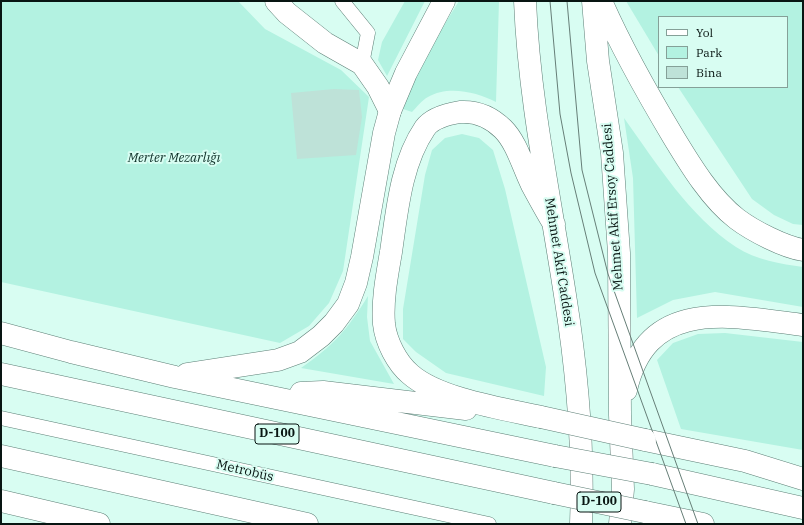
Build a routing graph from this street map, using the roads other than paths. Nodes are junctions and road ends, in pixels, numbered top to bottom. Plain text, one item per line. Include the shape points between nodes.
1 (276, 1) edge
2 (342, 1) edge
3 (444, 1) edge
4 (525, 1) edge
5 (593, 1) edge
6 (602, 1) edge
7 (362, 64) junction
8 (390, 111) junction
9 (554, 224) junction
10 (803, 250) edge
11 (803, 325) edge
12 (1, 326) edge
13 (1, 333) edge
14 (71, 352) junction
15 (1, 374) edge
16 (175, 377) junction
17 (266, 394) junction
18 (620, 415) junction
19 (541, 417) junction
20 (1, 418) edge
21 (1, 456) edge
22 (745, 461) junction
23 (803, 467) edge
24 (803, 479) edge
25 (1, 501) edge
26 (803, 508) edge
27 (99, 524) edge
28 (307, 524) edge
29 (489, 524) edge
30 (581, 524) edge
31 (620, 524) edge
32 (703, 524) edge

1 - 7 main road via 286,13 325,43
2 - 7 lane via 368,33
3 - 8 main road via 406,73
4 - 9 main road, Mehmet Akif Caddesi via 530,74
5 - 18 main road, Mehmet Akif Ersoy Caddesi via 598,61 612,152 619,253
6 - 10 main road via 645,90 688,160 716,199 737,219 769,238
7 - 8 main road
8 - 16 main road via 356,283 348,304 334,324 300,352 278,360
9 - 19 main road via 504,129 489,118 472,111 437,118 426,127 410,156 398,203 386,284 384,325 392,352 410,374 434,389 470,401
9 - 30 main road, Mehmet Akif Caddesi via 574,367 583,477
11 - 18 main road via 731,316 692,318 664,330 644,347 629,376
12 - 14 main road
13 - 14 main road
14 - 16 main road
15 - 32 main road, D-100, bridge
16 - 17 main road
17 - 19 main road via 323,392
17 - 26 main road, bridge
18 - 31 main road via 623,489
19 - 22 main road, bridge
20 - 29 lane, Metrobüs
21 - 28 main road
22 - 23 main road
22 - 24 main road
25 - 27 main road

